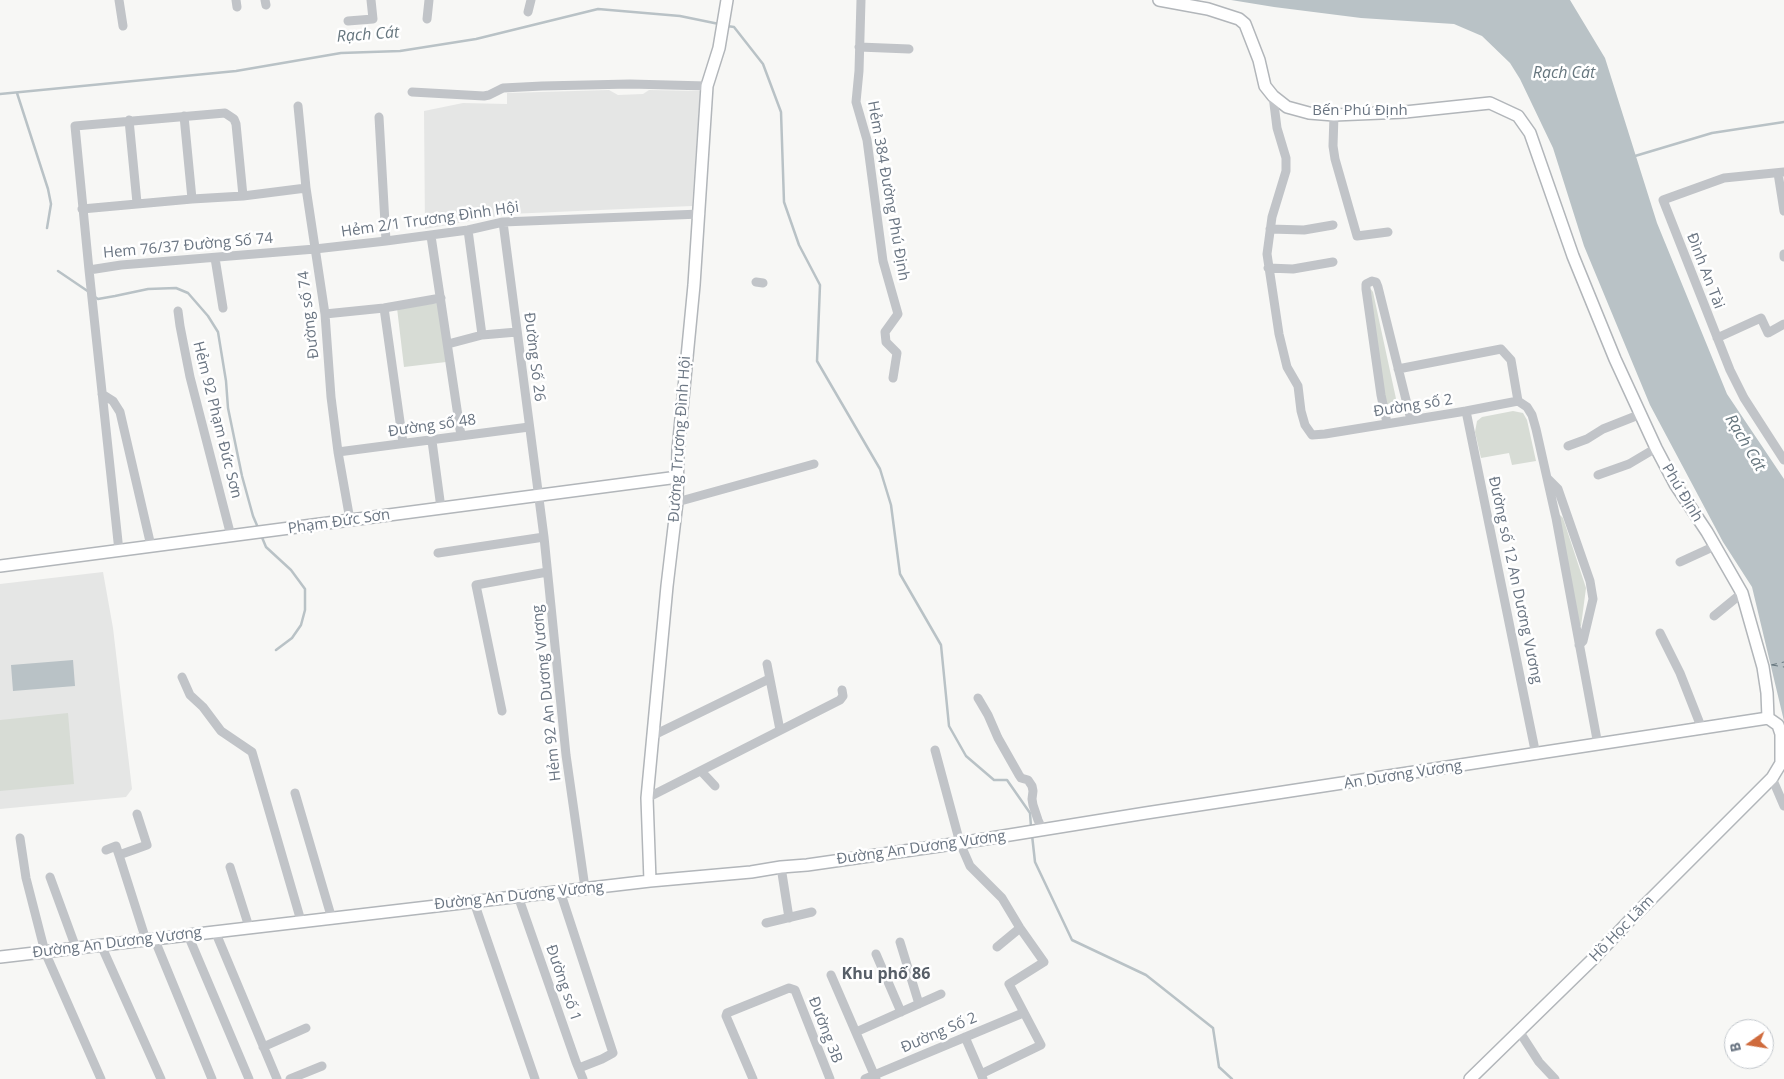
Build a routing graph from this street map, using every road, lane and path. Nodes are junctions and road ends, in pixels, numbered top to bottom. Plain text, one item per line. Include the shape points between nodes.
1 (119, 0) edge
2 (371, 0) edge
3 (429, 0) edge
4 (531, 0) edge
5 (727, 0) edge
6 (861, 0) edge
7 (1159, 0) edge
8 (528, 12) dead end
9 (427, 19) dead end
10 (348, 21) dead end
11 (123, 26) dead end
12 (859, 47) junction
13 (910, 49) dead end
14 (707, 86) junction
15 (412, 92) dead end
16 (1272, 96) junction
17 (298, 106) dead end
18 (1334, 115) junction
19 (184, 116) junction
20 (379, 117) dead end
21 (129, 120) junction
22 (1781, 172) edge
23 (306, 188) junction
24 (243, 196) junction
25 (192, 199) junction
26 (137, 203) junction
27 (1555, 207) joint
28 (82, 209) junction
29 (1784, 211) edge
30 (700, 214) junction
31 (503, 222) junction
32 (1333, 225) dead end
33 (1270, 229) junction
34 (468, 230) junction
35 (1388, 232) dead end
36 (431, 236) junction
37 (386, 241) junction
38 (315, 249) junction
39 (215, 258) junction
40 (1333, 262) dead end
41 (1268, 268) junction
42 (90, 270) junction
43 (440, 298) junction
44 (223, 308) dead end
45 (384, 308) junction
46 (178, 311) dead end
47 (325, 314) junction
48 (1784, 324) edge
49 (516, 332) junction
50 (482, 336) junction
51 (1717, 338) junction
52 (448, 344) junction
53 (1398, 369) junction
54 (893, 378) dead end
55 (102, 394) junction
56 (1518, 401) junction
57 (1466, 412) junction
58 (1641, 414) junction
59 (1410, 420) junction
60 (1387, 423) junction
61 (529, 427) junction
62 (461, 436) junction
63 (432, 441) junction
64 (403, 444) junction
65 (1568, 446) dead end
66 (1656, 448) junction
67 (338, 452) junction
68 (1784, 460) edge
69 (814, 464) dead end
70 (1598, 475) dead end
71 (678, 477) junction
72 (1547, 478) junction
73 (538, 495) junction
74 (677, 502) junction
75 (441, 508) junction
76 (350, 520) junction
77 (231, 536) junction
78 (544, 537) junction
79 (151, 546) junction
80 (1714, 546) junction
81 (119, 551) junction
82 (438, 554) dead end
83 (1680, 562) dead end
84 (0, 566) edge
85 (547, 572) junction
86 (1742, 593) junction
87 (1714, 616) dead end
88 (1660, 632) dead end
89 (1579, 645) junction
90 (766, 664) dead end
91 (182, 677) dead end
92 (770, 680) junction
93 (842, 690) dead end
94 (978, 698) dead end
95 (502, 711) dead end
96 (1768, 718) junction
97 (1702, 729) junction
98 (780, 730) junction
99 (652, 736) junction
100 (1598, 745) junction
101 (935, 750) dead end
102 (1536, 755) junction
103 (701, 771) junction
104 (1772, 778) junction
105 (715, 786) dead end
106 (295, 793) dead end
107 (647, 798) junction
108 (1784, 806) edge
109 (137, 814) dead end
110 (1040, 830) junction
111 (20, 838) dead end
112 (960, 843) junction
113 (106, 850) dead end
114 (119, 855) junction
115 (230, 867) dead end
116 (781, 867) junction
117 (50, 877) dead end
118 (650, 881) junction
119 (585, 888) junction
120 (560, 891) junction
121 (518, 896) junction
122 (474, 902) junction
123 (812, 912) dead end
124 (789, 918) junction
125 (332, 919) junction
126 (301, 921) junction
127 (766, 924) dead end
128 (249, 927) junction
129 (1020, 928) junction
130 (215, 931) junction
131 (188, 935) junction
132 (150, 939) junction
133 (900, 942) dead end
134 (101, 945) junction
135 (997, 947) dead end
136 (76, 948) junction
137 (45, 952) junction
138 (876, 954) dead end
139 (0, 957) edge
140 (831, 975) dead end
141 (941, 994) dead end
142 (919, 1004) junction
143 (901, 1012) junction
144 (1023, 1012) junction
145 (306, 1028) dead end
146 (1519, 1031) junction
147 (856, 1032) junction
148 (965, 1037) junction
149 (263, 1047) junction
150 (322, 1066) dead end
151 (578, 1068) junction
152 (982, 1077) edge
153 (872, 1078) edge
154 (101, 1079) edge
155 (161, 1079) edge
156 (212, 1079) edge
157 (249, 1079) edge
158 (277, 1079) edge
159 (290, 1079) edge
160 (535, 1079) edge
161 (583, 1079) edge
162 (753, 1079) edge
163 (830, 1079) edge
164 (1470, 1079) edge
165 (1555, 1079) edge

1 - 11 street
2 - 10 street via 373,19
3 - 9 street
4 - 8 street
5 - 14 street, Đường Trương Đình Hội via 719,48
6 - 12 street, Hẻm 384 Đường Phú Định
7 - 16 street via 1208,9 1245,24 1265,86
12 - 13 street
12 - 54 street, Hẻm 384 Đường Phú Định via 856,102 867,140 883,262 898,314 885,332 886,342 897,353
14 - 15 street via 522,87 502,88 484,96
14 - 30 street, Đường Trương Đình Hội
16 - 18 street, Bến Phú Định via 1287,107
16 - 33 street via 1286,171
17 - 23 street, Đường số 74
18 - 27 street, Bến Phú Định via 1490,103 1518,116 1530,133
18 - 35 street via 1335,159 1357,236
19 - 21 street
19 - 24 street via 225,113 234,119
19 - 25 street
20 - 37 street
21 - 26 street
21 - 28 street, Hem 76/37 Đường Số 74 via 75,126
22 - 29 street
22 - 51 street, Đình An Tài via 1731,176 1663,200
23 - 24 street
23 - 38 street, Đường số 74
24 - 25 street
25 - 26 street
26 - 28 street
27 - 58 street, Phú Định via 1615,359
28 - 42 street, Hem 76/37 Đường Số 74
30 - 31 street, Hẻm 2/1 Trương Đình Hội
30 - 71 street, Đường Trương Đình Hội
31 - 34 street, Hẻm 2/1 Trương Đình Hội
31 - 49 street, Đường Số 26
32 - 33 street via 1304,230
33 - 41 street
34 - 36 street, Hẻm 2/1 Trương Đình Hội
34 - 50 street
36 - 37 street, Hẻm 2/1 Trương Đình Hội
36 - 43 street
37 - 38 street, Hẻm 2/1 Trương Đình Hội
38 - 39 street, Hem 76/37 Đường Số 74
38 - 47 street, Đường số 74
39 - 42 street, Hem 76/37 Đường Số 74
39 - 44 street
40 - 41 street via 1293,269
41 - 60 street, Đường số 2 via 1287,366 1298,386 1301,411 1312,435
42 - 55 street
43 - 45 street
43 - 52 street
45 - 47 street
45 - 64 street
46 - 77 street, Hẻm 92 Phạm Đức Sơn via 190,377
47 - 67 street, Đường số 74
48 - 51 street via 1768,332 1761,318
49 - 50 street
49 - 61 street, Đường Số 26
50 - 52 street
51 - 68 street, Đình An Tài via 1744,398
52 - 62 street
53 - 56 street via 1501,349 1511,360
53 - 59 street
53 - 60 street via 1378,287 1376,282 1368,282 1366,289
55 - 79 street via 113,401 120,412
55 - 81 street
56 - 57 street, Đường số 2
56 - 72 street via 1532,415
57 - 59 street, Đường số 2
57 - 102 street, Đường số 12 An Dương Vương
58 - 65 street
58 - 66 street, Phú Định
59 - 60 street, Đường số 2
61 - 62 street, Đường số 48
61 - 73 street, Đường Số 26
62 - 63 street, Đường số 48
63 - 64 street, Đường số 48
63 - 75 street, Đường số 48
64 - 67 street, Đường số 48
66 - 70 street via 1629,464
66 - 80 street, Phú Định
67 - 76 street, Đường số 74
69 - 74 street
71 - 73 street, Phạm Đức Sơn
71 - 74 street, Đường Trương Đình Hội
72 - 89 street
72 - 89 street via 1558,489 1590,581 1593,599 1583,641
73 - 75 street, Phạm Đức Sơn
73 - 78 street, Hẻm 92 An Dương Vương
74 - 99 street, Đường Trương Đình Hội
75 - 76 street, Phạm Đức Sơn
76 - 77 street, Phạm Đức Sơn
77 - 79 street, Phạm Đức Sơn
78 - 82 street
78 - 85 street, Hẻm 92 An Dương Vương
79 - 81 street, Phạm Đức Sơn
80 - 83 street
80 - 86 street, Phú Định
81 - 84 street, Phạm Đức Sơn
85 - 95 street via 476,585
85 - 119 street, Hẻm 92 An Dương Vương via 566,755
86 - 87 street
86 - 96 street, Phú Định via 1767,666
88 - 97 street
89 - 100 street
90 - 92 street
91 - 126 street via 190,695 204,707 221,731 252,752
92 - 98 street
92 - 99 street
93 - 98 street via 840,700
94 - 110 street via 1019,775 1032,786 1032,800
96 - 97 street, An Dương Vương
96 - 104 street via 1782,734 1781,763
97 - 100 street, An Dương Vương
98 - 103 street
99 - 107 street, Đường Trương Đình Hội
100 - 102 street, An Dương Vương
101 - 112 street
102 - 110 street, An Dương Vương
103 - 105 street
103 - 107 street
104 - 108 street
104 - 146 street, Hồ Học Lãm
106 - 125 street
107 - 118 street, Đường Trương Đình Hội
109 - 114 street via 147,845
110 - 112 street, Đường An Dương Vương
111 - 137 street via 24,869
112 - 116 street, Đường An Dương Vương
112 - 129 street via 970,866 1002,898
113 - 114 street via 116,846
114 - 132 street
115 - 128 street
116 - 118 street, Đường An Dương Vương
116 - 124 street
117 - 136 street
118 - 119 street, Đường An Dương Vương
119 - 120 street, Đường An Dương Vương
120 - 121 street, Đường An Dương Vương
120 - 151 street via 612,1053
121 - 122 street, Đường An Dương Vương
121 - 151 street, Đường số 1
122 - 125 street, Đường An Dương Vương
122 - 160 street
123 - 124 street
124 - 127 street
125 - 126 street, Đường An Dương Vương
126 - 128 street, Đường An Dương Vương
128 - 130 street, Đường An Dương Vương
129 - 135 street
129 - 144 street via 1044,962 1009,984
130 - 131 street, Đường An Dương Vương
130 - 149 street
131 - 132 street, Đường An Dương Vương
131 - 157 street
132 - 134 street, Đường An Dương Vương
132 - 156 street
133 - 142 street
134 - 136 street, Đường An Dương Vương
134 - 155 street
136 - 137 street, Đường An Dương Vương
137 - 139 street, Đường An Dương Vương
137 - 154 street
138 - 143 street
140 - 147 street
141 - 142 street
142 - 143 street
143 - 147 street
144 - 148 street, Đường Số 2
144 - 152 street via 1040,1045
145 - 149 street
146 - 164 street, Hồ Học Lãm
146 - 165 street via 1539,1062
147 - 153 street
148 - 152 street
148 - 153 street, Đường Số 2
149 - 158 street
150 - 159 street
151 - 161 street, Đường số 1
162 - 163 street, Đường 3B via 727,1013 788,988 795,990

